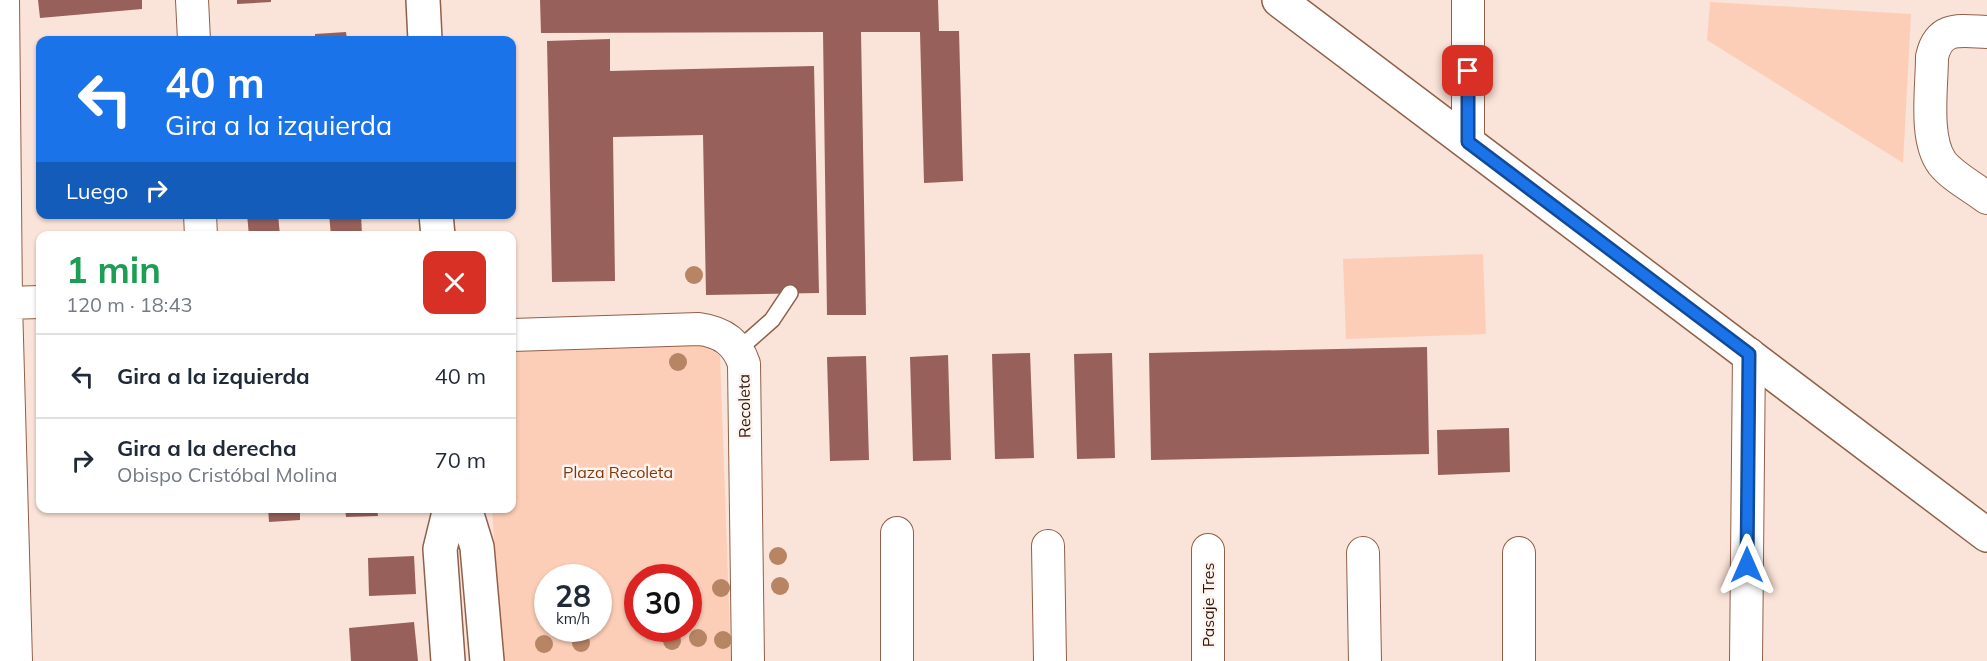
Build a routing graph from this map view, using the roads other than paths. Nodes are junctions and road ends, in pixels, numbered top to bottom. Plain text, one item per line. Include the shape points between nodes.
1 (3, 0) edge
2 (192, 0) edge
3 (423, 0) edge
4 (1279, 0) edge
5 (1468, 0) edge
6 (1987, 32) edge
7 (194, 36) edge
8 (425, 36) edge
9 (1468, 142) junction
10 (1987, 198) edge
11 (790, 293) dead end
12 (36, 302) edge
13 (6, 303) junction
14 (516, 335) edge
15 (738, 350) junction
16 (4, 352) edge
17 (1749, 354) junction
18 (449, 513) edge
19 (466, 513) edge
20 (897, 532) dead end
21 (1987, 535) edge
22 (1048, 546) dead end
23 (1208, 550) dead end
24 (1363, 553) dead end
25 (1519, 553) dead end
26 (16, 661) edge
27 (448, 661) edge
28 (488, 661) edge
29 (748, 661) edge
30 (897, 661) edge
31 (1050, 661) edge
32 (1208, 661) edge
33 (1365, 661) edge
34 (1519, 661) edge
35 (1746, 661) edge

1 - 13 street
2 - 7 street
3 - 8 main road
4 - 9 main road
5 - 9 street
6 - 10 street via 1950,32 1934,47 1931,131 1936,154 1944,165
9 - 17 main road
11 - 15 lane via 772,320
12 - 13 street
13 - 16 street
14 - 15 street, Recoleta via 699,330 719,333
15 - 29 street, Recoleta via 744,364
16 - 26 street
17 - 21 main road
17 - 35 street
18 - 27 main road via 440,549
19 - 28 main road via 477,548
20 - 30 street
22 - 31 street
23 - 32 street, Pasaje Tres
24 - 33 street
25 - 34 street

